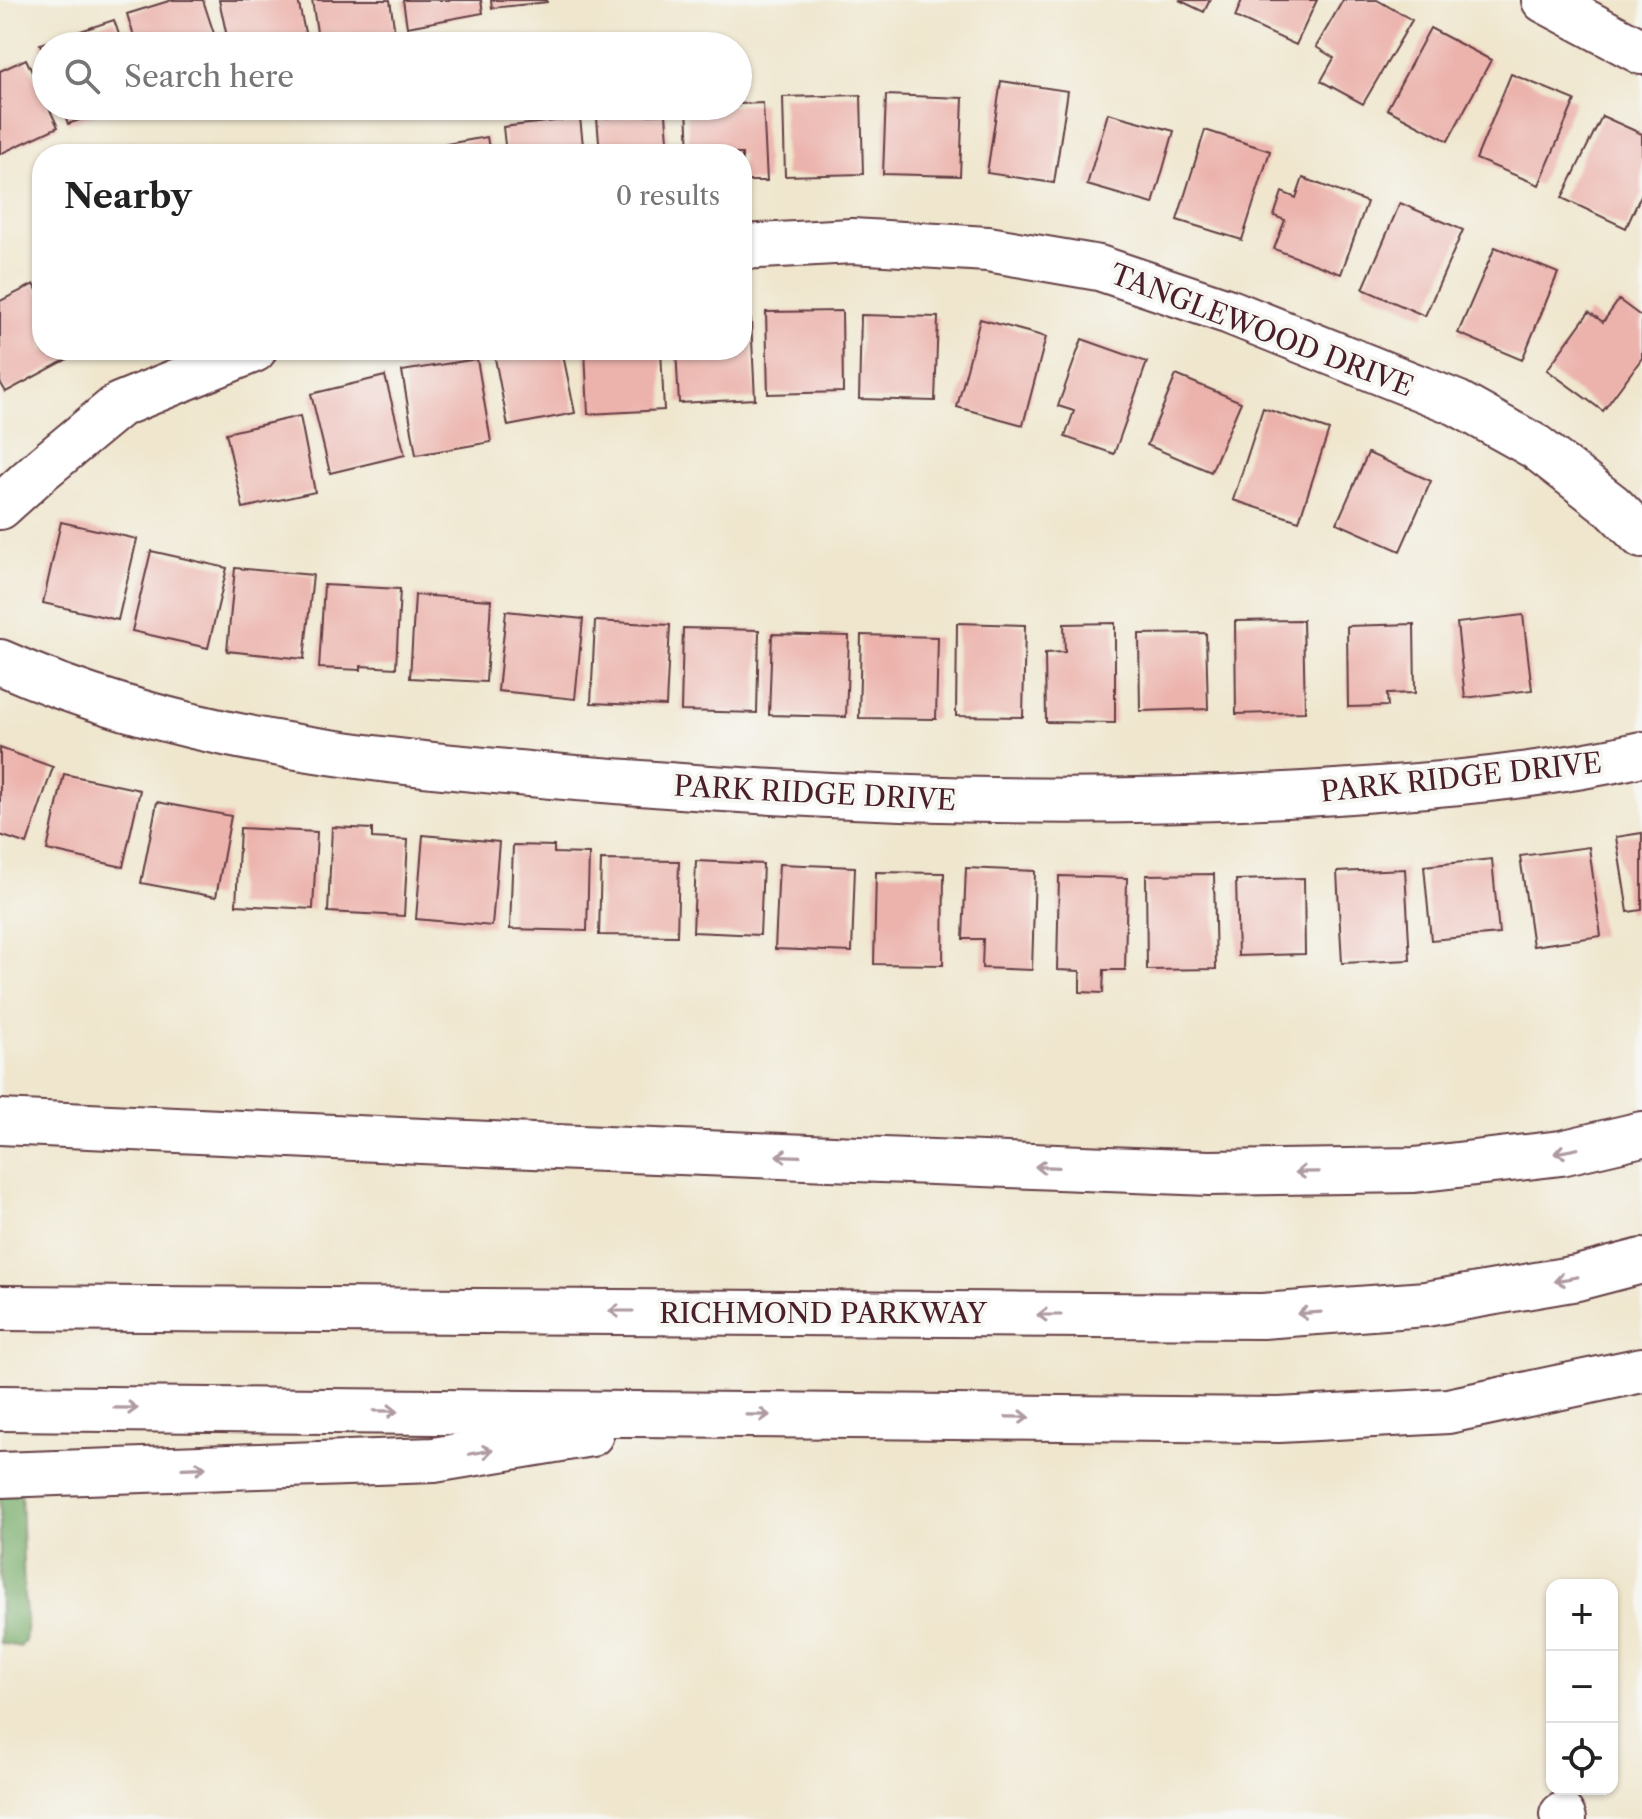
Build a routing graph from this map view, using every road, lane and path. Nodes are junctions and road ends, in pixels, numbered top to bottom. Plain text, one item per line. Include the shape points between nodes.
1 (1544, 0) edge
2 (1642, 52) edge
3 (752, 246) edge
4 (229, 360) edge
5 (0, 507) edge
6 (1642, 536) edge
7 (0, 662) edge
8 (1642, 754) edge
9 (0, 1122) edge
10 (1642, 1134) edge
11 (1642, 1261) edge
12 (14, 1307) edge
13 (1642, 1370) edge
14 (0, 1408) edge
15 (704, 1414) junction
16 (16, 1474) edge

1 - 2 main road
3 - 6 main road, TANGLEWOOD DRIVE via 912,244 988,249 1099,268 1230,312 1457,403 1536,447
4 - 5 main road via 119,405
7 - 8 main road, PARK RIDGE DRIVE via 55,686 198,727 310,751 748,792 980,802 1238,798 1435,785
10 -> 9 main road via 1561,1153 1414,1170 1209,1173
11 -> 12 main road, RICHMOND PARKWAY via 1426,1304 1262,1316
15 -> 13 main road via 1279,1420 1448,1411
14 -> 15 main road
16 -> 15 main road via 434,1460

